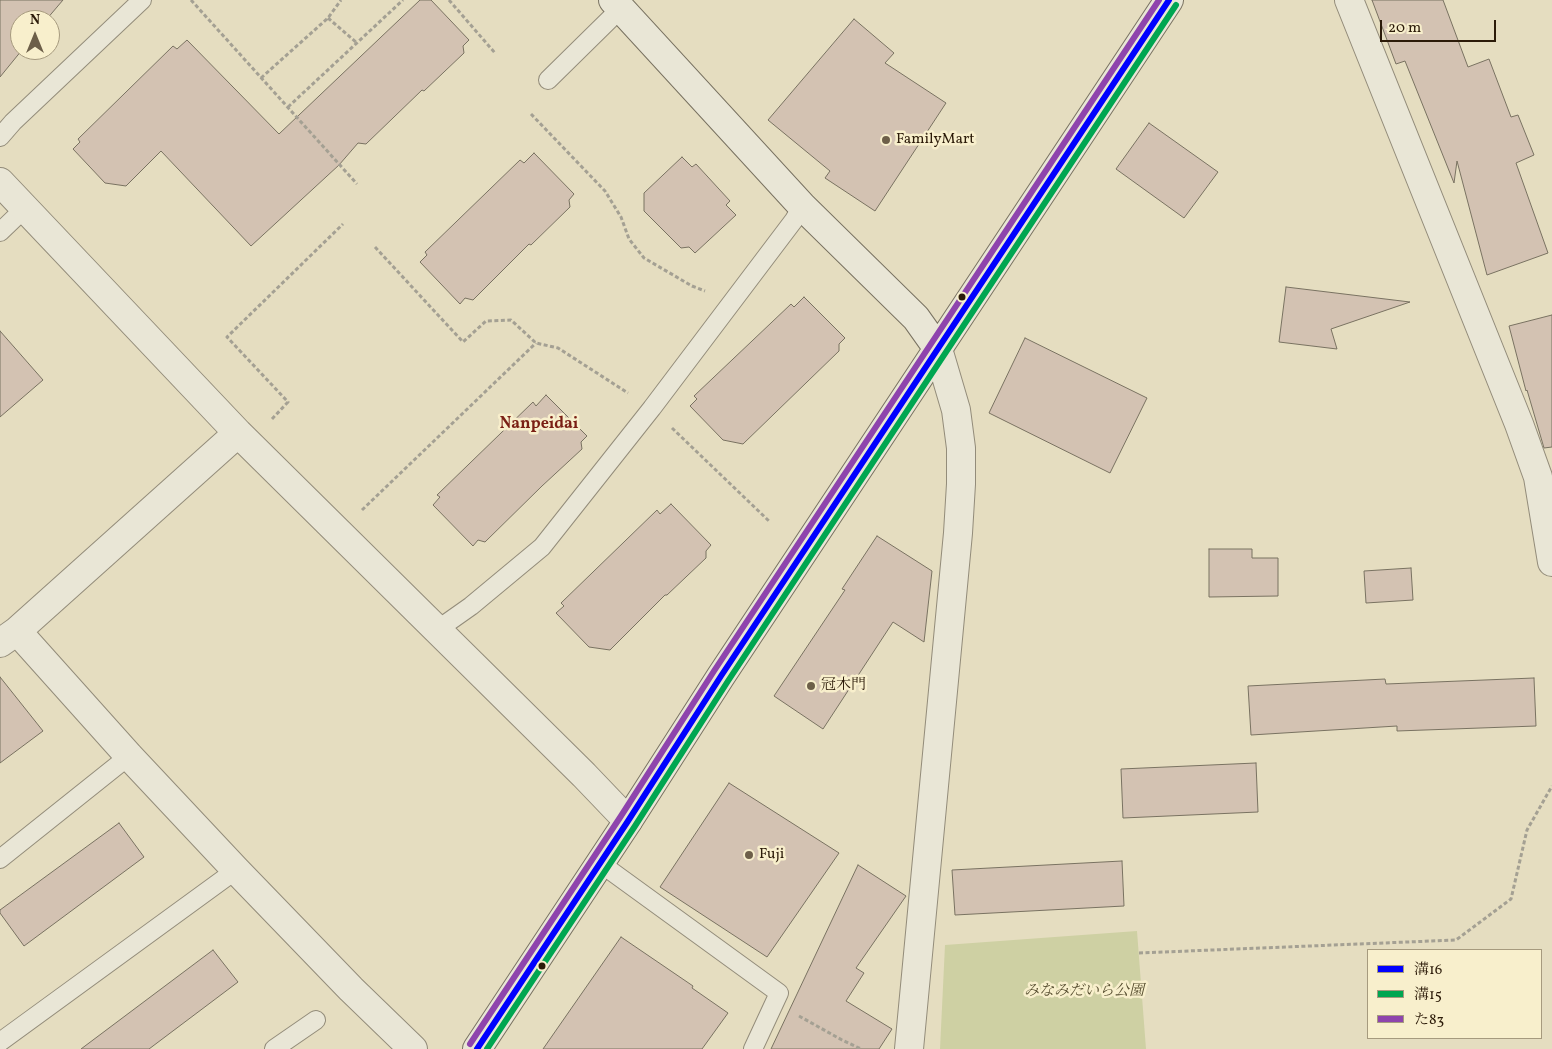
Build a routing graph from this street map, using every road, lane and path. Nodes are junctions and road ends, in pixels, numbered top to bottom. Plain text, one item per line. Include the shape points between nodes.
1 (142, 0) edge
2 (191, 0) edge
3 (341, 0) edge
4 (403, 0) edge
5 (449, 0) edge
6 (1169, 0) edge
7 (1349, 0) edge
8 (622, 3) edge
9 (328, 18) junction
10 (357, 43) junction
11 (495, 53) dead end
12 (261, 78) junction
13 (548, 80) dead end
14 (288, 108) junction
15 (531, 114) dead end
16 (0, 137) edge
17 (0, 182) edge
18 (357, 184) dead end
19 (802, 206) junction
20 (25, 208) junction
21 (342, 224) dead end
22 (0, 232) edge
23 (375, 247) dead end
24 (731, 302) junction
25 (536, 343) junction
26 (938, 349) junction
27 (652, 408) junction
28 (270, 421) dead end
29 (238, 433) junction
30 (360, 512) dead end
31 (770, 522) dead end
32 (1552, 562) edge
33 (437, 630) junction
34 (8, 637) edge
35 (129, 756) junction
36 (1552, 786) edge
37 (628, 821) junction
38 (0, 859) edge
39 (600, 863) junction
40 (236, 870) junction
41 (1139, 953) dead end
42 (775, 1002) junction
43 (316, 1020) dead end
44 (0, 1042) edge
45 (274, 1049) edge
46 (413, 1049) edge
47 (477, 1049) edge
48 (753, 1049) edge
49 (861, 1049) edge
50 (909, 1049) edge

1 - 16 lane
2 - 12 path
3 - 9 path
4 - 10 path
5 - 11 path
6 - 26 street
7 - 32 street via 1538,477
8 - 13 lane
8 - 19 street
9 - 10 path
9 - 12 path
10 - 14 path
12 - 14 path
14 - 18 path
15 - 24 path via 606,191 629,239 644,258 692,286
17 - 20 street
19 - 24 lane
19 - 26 street via 916,318
20 - 22 lane
20 - 29 street
21 - 28 path via 227,337 288,402
23 - 25 path via 463,342 486,321 511,320
24 - 27 lane
25 - 27 path via 558,348
25 - 30 path
26 - 37 street
26 - 50 street via 956,410 961,484
27 - 31 path
27 - 33 lane via 542,548
29 - 33 street
29 - 34 street
33 - 37 street
34 - 35 street
35 - 38 lane
35 - 40 street
36 - 41 path via 1527,830 1511,899 1456,940
37 - 39 street
39 - 42 lane via 779,993
39 - 47 street
40 - 44 lane
40 - 46 street
42 - 48 lane
42 - 49 path
43 - 45 lane

